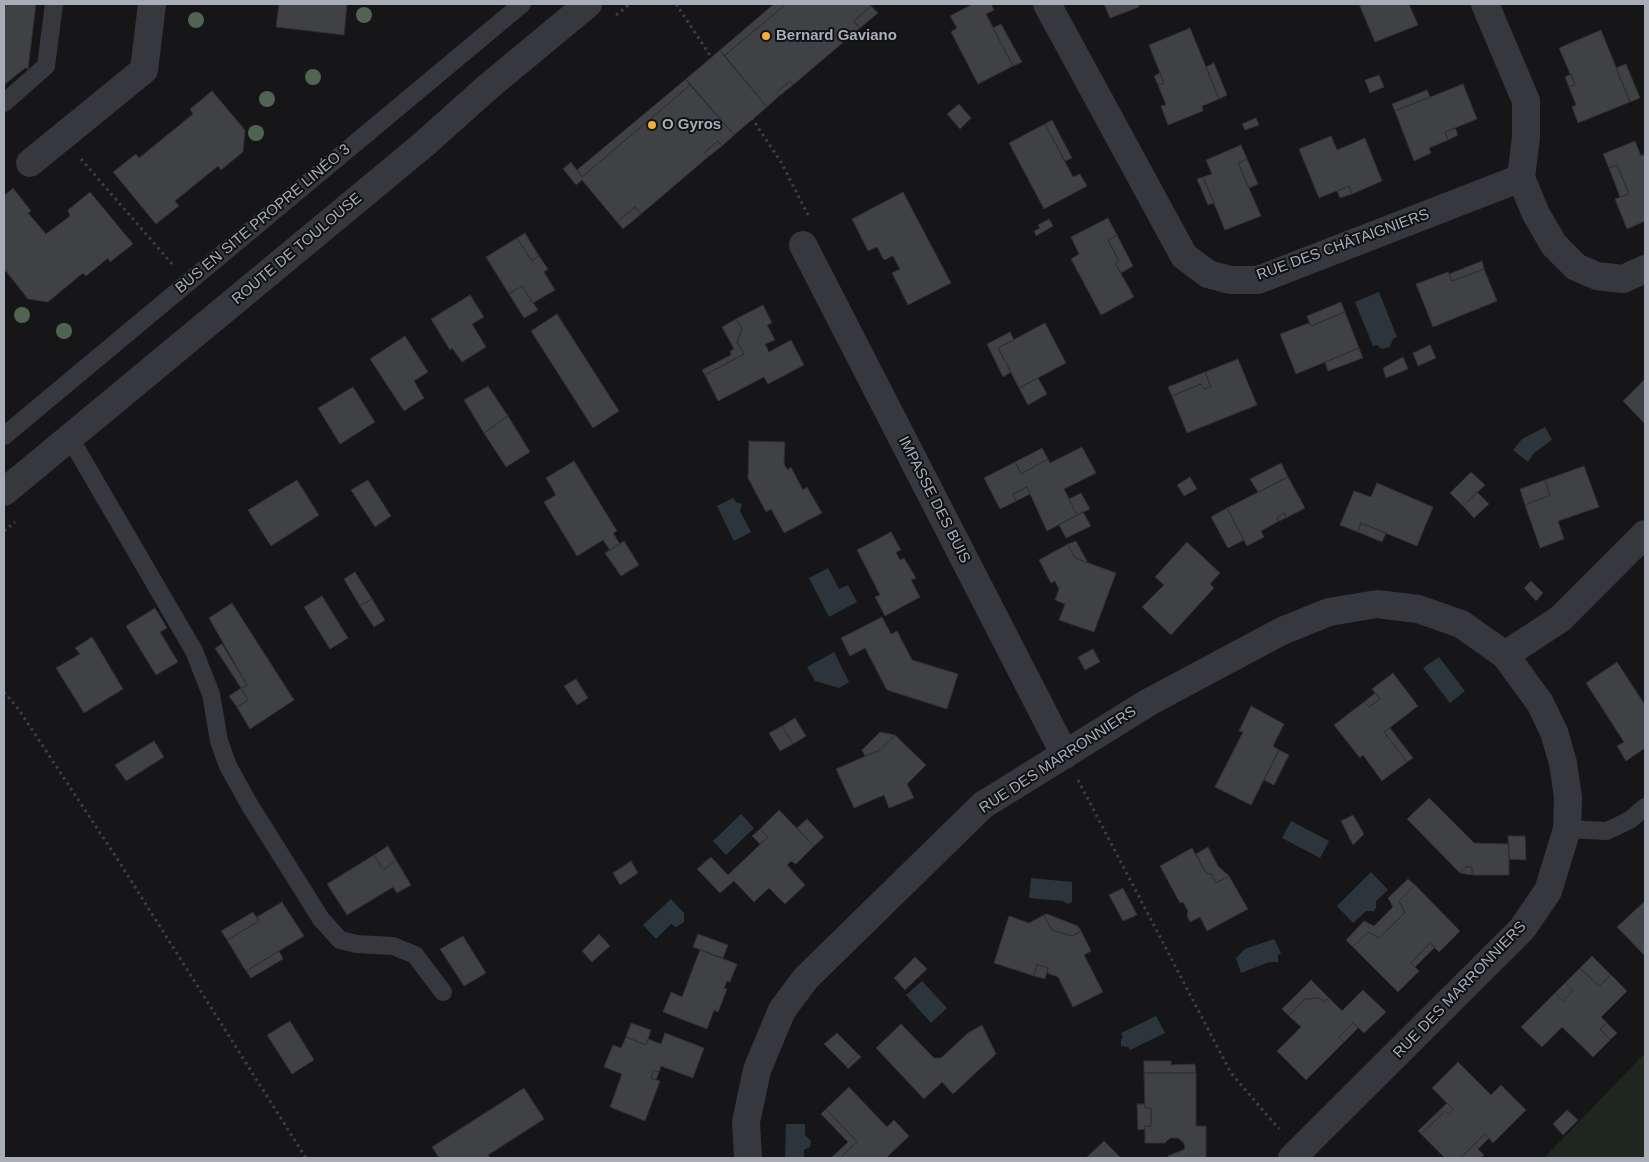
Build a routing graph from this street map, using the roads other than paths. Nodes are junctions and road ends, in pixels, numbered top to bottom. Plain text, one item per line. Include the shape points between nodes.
1 (54, 4) edge
2 (152, 4) edge
3 (522, 4) edge
4 (588, 4) edge
5 (1047, 4) edge
6 (1485, 4) edge
7 (4, 103) edge
8 (30, 163) dead end
9 (1520, 178) junction
10 (803, 245) road end
11 (1645, 269) edge
12 (4, 436) edge
13 (70, 438) junction
14 (4, 492) edge
15 (1645, 534) edge
16 (1505, 655) junction
17 (1065, 755) junction
18 (1645, 807) edge
19 (1566, 829) junction
20 (443, 992) dead end
21 (1295, 1155) edge
22 (748, 1158) edge

1 - 7 lane via 46,66
2 - 8 street via 144,70
3 - 12 lane, BUS EN SITE PROPRE LINÉO 3
4 - 13 street, ROUTE DE TOULOUSE
5 - 9 street, RUE DES CHÂTAIGNIERS via 1184,256 1208,274 1230,280 1258,280
6 - 9 street via 1526,100 1526,137
9 - 11 street via 1554,245 1576,267 1597,276 1623,278
10 - 17 street, IMPASSE DES BUIS
13 - 14 street, ROUTE DE TOULOUSE
13 - 20 lane via 194,651 211,694 219,741 228,766 321,919 340,940 393,946 415,955
15 - 16 street via 1560,619
16 - 17 street, RUE DES MARRONNIERS via 1461,624 1418,609 1377,604 1329,612 1282,632 1149,702
16 - 19 street, RUE DES MARRONNIERS via 1540,703 1554,732 1568,797
17 - 22 street, RUE DES MARRONNIERS via 983,805 806,978 782,1010 757,1070 746,1122
18 - 19 lane via 1630,820 1607,831
19 - 21 street, RUE DES MARRONNIERS via 1548,891 1522,929

